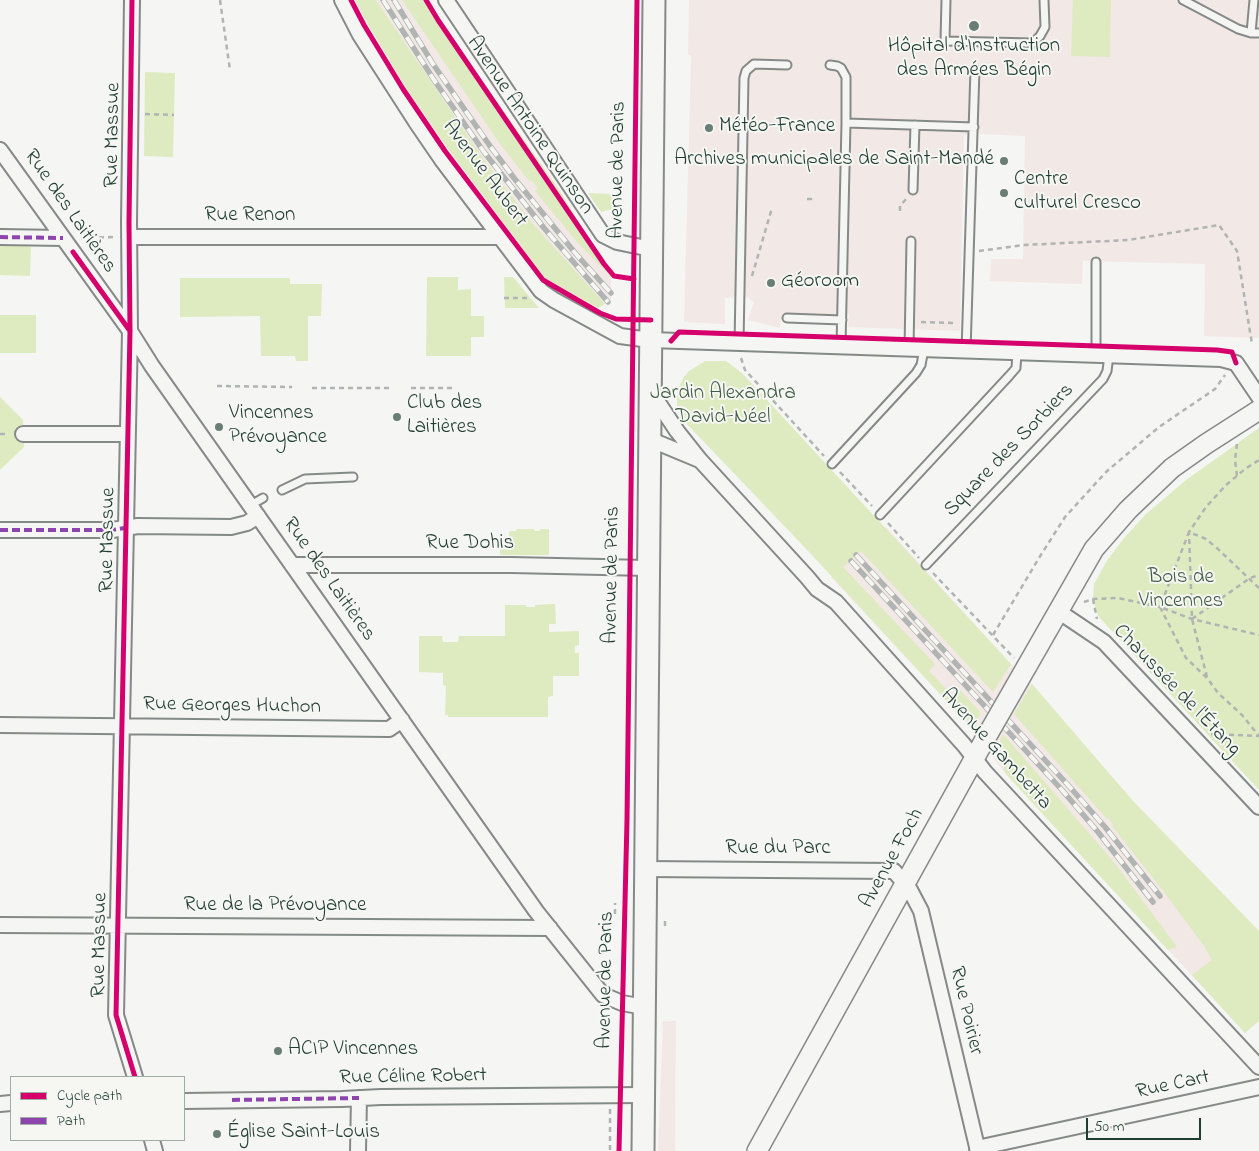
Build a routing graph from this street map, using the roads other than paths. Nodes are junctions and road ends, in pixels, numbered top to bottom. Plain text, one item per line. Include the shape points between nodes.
1 (132, 0) edge
2 (342, 0) edge
3 (446, 0) edge
4 (654, 0) edge
5 (946, 0) edge
6 (1044, 0) edge
7 (1182, 0) edge
8 (1254, 0) edge
9 (1255, 33) edge
10 (787, 65) dead end
11 (830, 65) dead end
12 (975, 69) dead end
13 (846, 123) junction
14 (915, 125) junction
15 (974, 126) junction
16 (0, 150) edge
17 (913, 190) dead end
18 (0, 237) edge
19 (129, 237) junction
20 (500, 237) junction
21 (63, 238) junction
22 (911, 241) dead end
23 (651, 249) junction
24 (1096, 262) dead end
25 (787, 318) dead end
26 (842, 320) junction
27 (130, 331) junction
28 (654, 340) junction
29 (739, 343) junction
30 (842, 346) junction
31 (909, 348) junction
32 (924, 349) junction
33 (966, 351) junction
34 (1017, 353) junction
35 (1102, 355) junction
36 (650, 390) junction
37 (1259, 397) edge
38 (1259, 410) edge
39 (23, 434) dead end
40 (127, 434) junction
41 (649, 439) junction
42 (700, 460) junction
43 (832, 464) dead end
44 (353, 478) dead end
45 (282, 490) dead end
46 (263, 498) dead end
47 (254, 511) junction
48 (880, 515) dead end
49 (126, 528) junction
50 (0, 530) edge
51 (292, 565) junction
52 (926, 566) dead end
53 (648, 568) junction
54 (1058, 611) junction
55 (402, 720) junction
56 (0, 725) edge
57 (122, 725) junction
58 (974, 758) junction
59 (1259, 807) edge
60 (645, 869) junction
61 (905, 884) junction
62 (0, 925) edge
63 (118, 926) junction
64 (550, 928) junction
65 (644, 1007) junction
66 (1259, 1067) edge
67 (135, 1076) edge
68 (1259, 1086) edge
69 (643, 1095) junction
70 (360, 1098) junction
71 (185, 1101) edge
72 (978, 1149) edge
73 (358, 1151) edge
74 (643, 1151) edge
75 (757, 1151) edge

1 - 19 street, Rue Massue
2 - 20 street, Avenue Aubert via 360,35 416,122
3 - 23 street, Avenue Antoine Quinson via 603,235 617,242
4 - 23 main road, Avenue de Paris
5 - 6 lane via 945,41 1033,43 1044,27
7 - 9 lane via 1238,29
8 - 9 lane
10 - 29 lane via 754,64 744,78
11 - 13 lane via 842,68 846,77
12 - 15 lane
13 - 14 lane
13 - 26 lane
14 - 15 lane
14 - 17 lane
15 - 33 lane
16 - 21 street, Rue des Laitières
18 - 21 street
19 - 20 street, Rue Renon
19 - 27 street, Rue Massue
20 - 28 street, Avenue Aubert via 541,291 554,300 620,336
21 - 27 street, Rue des Laitières
22 - 31 lane
23 - 28 main road, Avenue de Paris
24 - 35 lane, Square des Sorbiers
25 - 26 lane
26 - 30 lane
27 - 40 street, Rue Massue
27 - 47 street, Rue des Laitières
28 - 29 street, Avenue Aubert
28 - 36 main road, Avenue de Paris
29 - 30 street, Avenue Aubert
30 - 31 street, Avenue Aubert
31 - 32 street, Avenue Aubert
32 - 33 street, Avenue Aubert
32 - 43 lane via 916,373
33 - 34 street, Avenue Aubert
34 - 35 street, Avenue Aubert
34 - 48 lane via 1016,368
35 - 37 street, Avenue Aubert via 1228,360 1236,363
35 - 52 lane, Square des Sorbiers via 1107,371 1103,379
36 - 41 main road, Avenue de Paris
36 - 42 street, Avenue Gambetta
38 - 54 street, Avenue Foch via 1172,468 1128,510 1094,549
39 - 40 street
40 - 49 street, Rue Massue
41 - 42 street, Avenue Gambetta
41 - 53 main road, Avenue de Paris
42 - 58 street, Avenue Gambetta via 817,589 836,602
44 - 45 lane via 305,479
46 - 47 lane
47 - 49 street via 247,522 231,527
47 - 51 street, Rue des Laitières
49 - 50 street
49 - 57 street, Rue Massue
51 - 53 street, Rue Dohis
51 - 55 street, Rue des Laitières
53 - 60 main road, Avenue de Paris
54 - 58 street, Avenue Foch, bridge
54 - 59 street, Chaussée de l'Étang via 1104,642
55 - 57 street, Rue Georges Huchon via 389,729
55 - 64 street, Rue des Laitières
56 - 57 street, Rue Georges Huchon
57 - 63 street, Rue Massue
58 - 61 street, Avenue Foch
58 - 66 street, Avenue Gambetta
60 - 61 street, Rue du Parc via 894,871
60 - 65 main road, Avenue de Paris
61 - 72 street, Rue Poirier via 918,904 923,920
61 - 75 street, Avenue Foch
62 - 63 street, Rue de la Prévoyance
63 - 64 street, Rue de la Prévoyance
63 - 67 street, Rue Massue via 116,1015
64 - 65 street, Rue des Laitières via 603,995
65 - 69 main road, Avenue de Paris
68 - 72 street, Rue Cart
69 - 70 street, Rue Céline Robert
69 - 74 main road, Avenue de Paris
70 - 71 street, Rue Céline Robert
70 - 73 street

